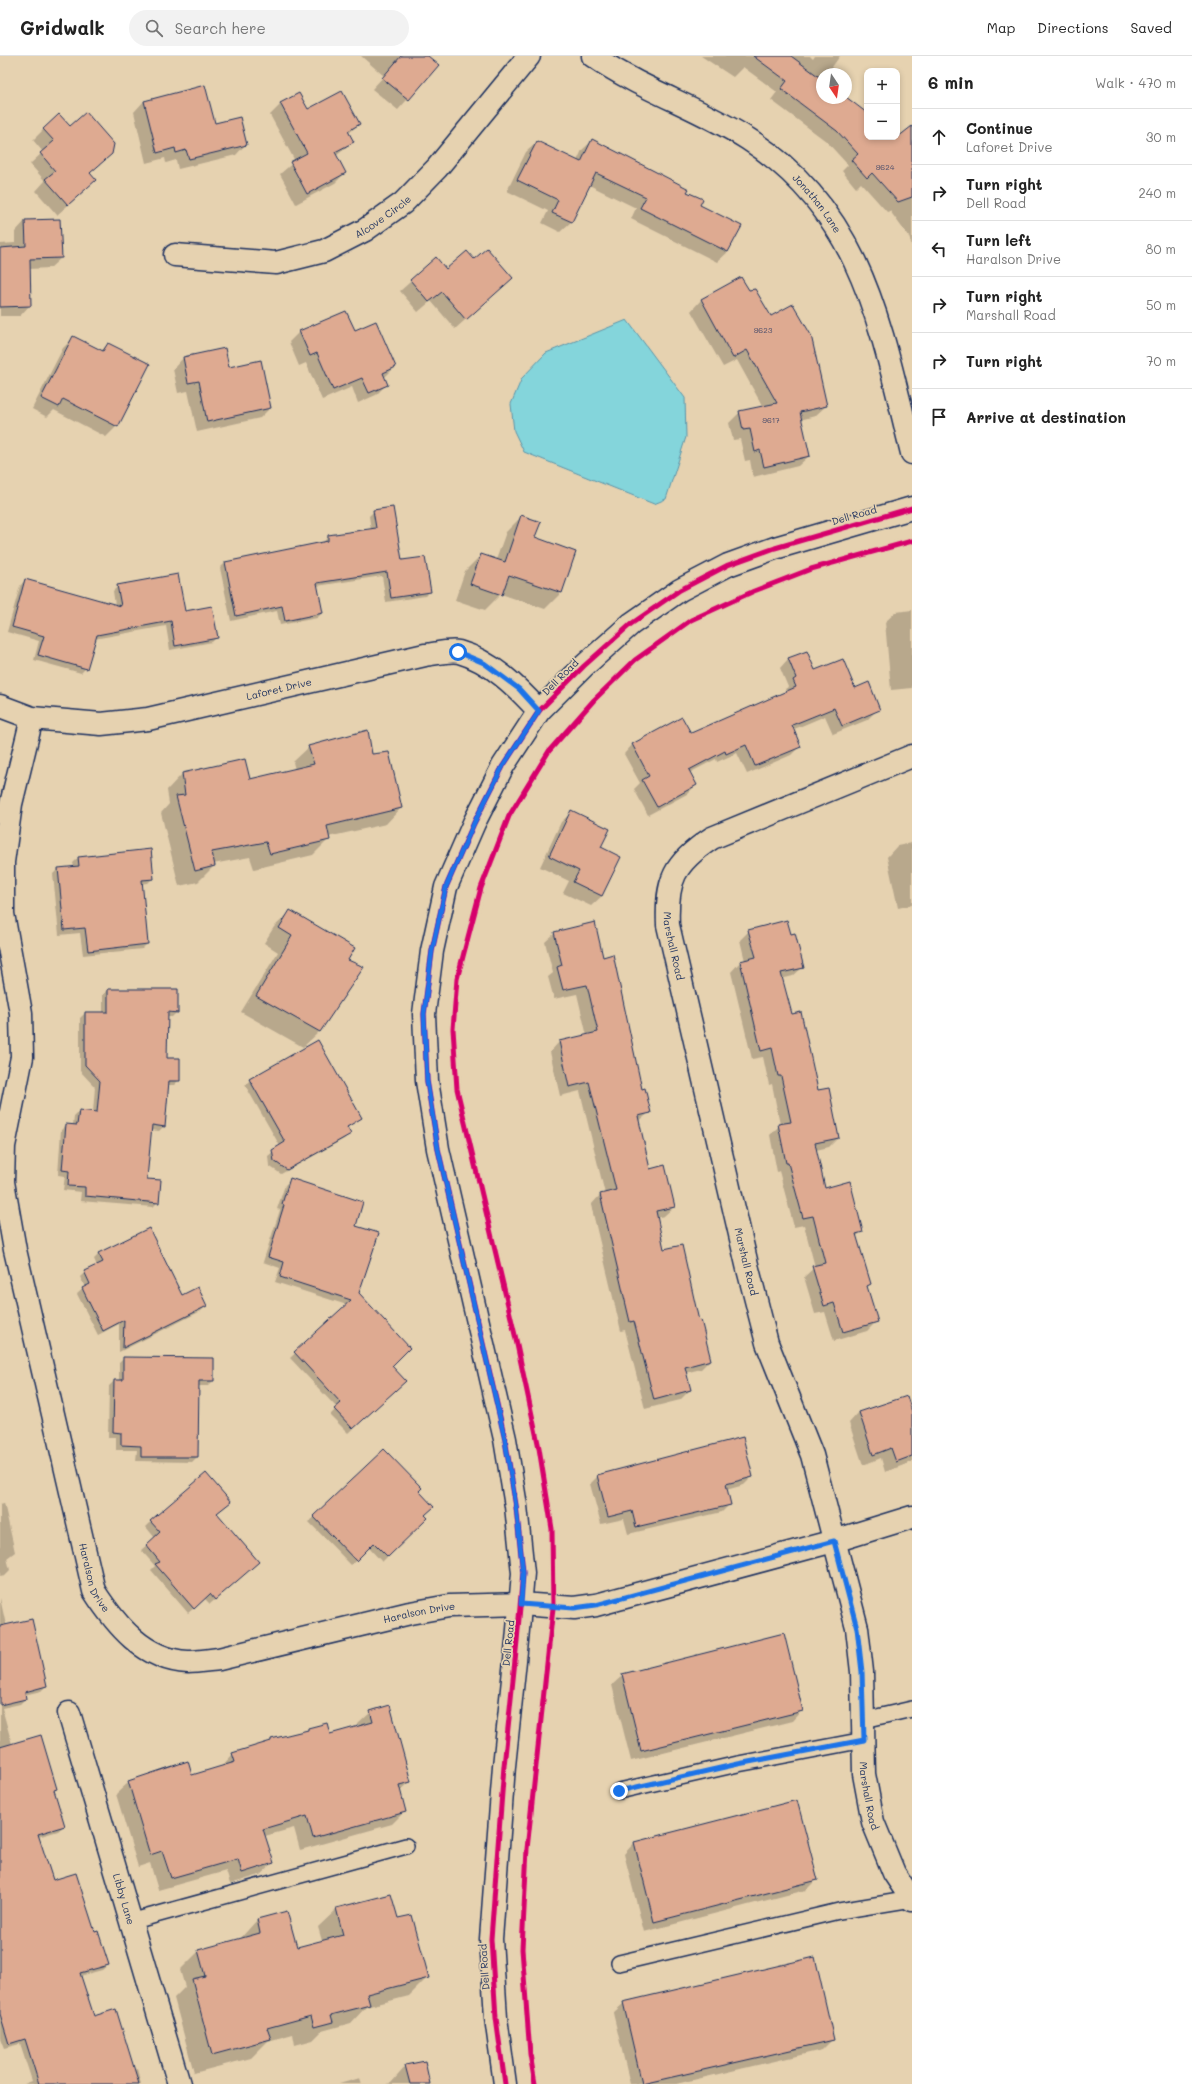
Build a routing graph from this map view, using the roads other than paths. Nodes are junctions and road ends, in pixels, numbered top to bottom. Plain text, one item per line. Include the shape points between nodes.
1 (529, 56) edge
2 (593, 56) edge
3 (175, 255) dead end
4 (912, 454) edge
5 (912, 508) edge
6 (0, 706) edge
7 (539, 711) junction
8 (32, 718) junction
9 (912, 756) edge
10 (7, 1251) edge
11 (912, 1517) edge
12 (834, 1541) junction
13 (521, 1604) junction
14 (912, 1709) edge
15 (69, 1714) dead end
16 (864, 1730) junction
17 (619, 1791) dead end
18 (406, 1846) dead end
19 (912, 1899) edge
20 (130, 1922) junction
21 (619, 1963) dead end
22 (179, 2084) edge
23 (505, 2084) edge

1 - 3 street, Alcove Circle via 437,168 403,203 366,230 324,251 276,264
2 - 4 street, Jonathan Lane via 640,85 720,122 749,139 780,163 807,189 849,249 864,282 878,318
5 - 7 street, Dell Road via 775,548 728,565 680,590 631,624
6 - 8 street, Laforet Drive
7 - 8 street, Laforet Drive via 519,689 484,663 458,652 425,655 148,719 101,724
7 - 13 street, Dell Road via 503,766 446,887 432,951 424,1014 427,1081 438,1149 505,1440 516,1506 523,1573
8 - 10 street, Haralson Drive via 11,804 3,862 3,914 21,1013 22,1057 4,1146
9 - 12 street, Marshall Road via 712,838 692,851 675,872 667,899 668,925 767,1343 812,1455
10 - 13 street, Haralson Drive via 94,1591 111,1617 133,1640 161,1656 188,1662 219,1659 449,1606
11 - 12 street, Haralson Drive
12 - 13 street, Haralson Drive via 596,1605 567,1608
12 - 16 street, Marshall Road via 857,1628
13 - 23 street, Dell Road via 504,1766 491,1938 496,2018
14 - 16 lane
15 - 20 street, Libby Lane
16 - 17 lane via 738,1764
16 - 19 street, Marshall Road via 864,1774 873,1822 894,1873
18 - 20 lane
19 - 21 lane via 839,1911
20 - 22 street, Libby Lane

